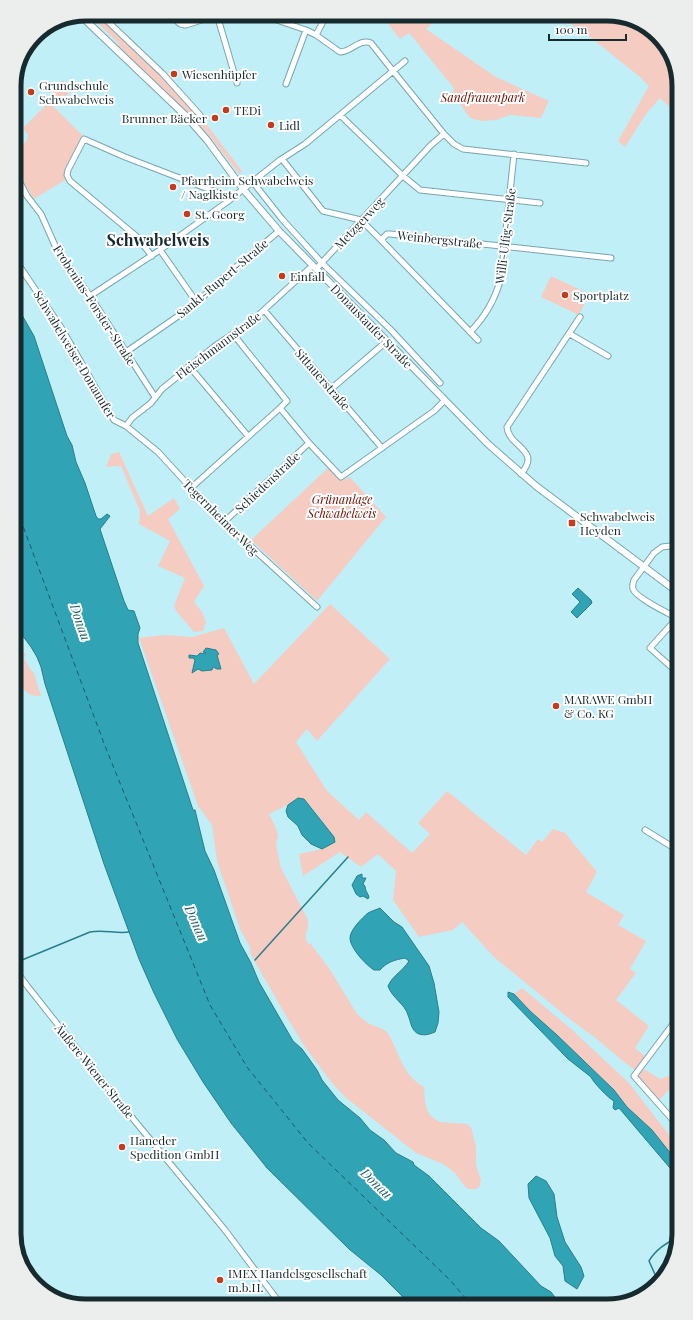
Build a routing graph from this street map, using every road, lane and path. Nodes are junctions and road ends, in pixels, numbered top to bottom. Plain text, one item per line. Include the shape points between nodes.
1 (86, 21) edge
2 (107, 21) edge
3 (177, 21) edge
4 (200, 21) edge
5 (219, 21) edge
6 (280, 21) edge
7 (323, 21) edge
8 (306, 30) junction
9 (316, 35) junction
10 (405, 61) dead end
11 (393, 71) junction
12 (237, 83) dead end
13 (286, 84) dead end
14 (200, 115) dead end
15 (340, 115) junction
16 (444, 134) junction
17 (514, 154) junction
18 (282, 159) junction
19 (586, 163) dead end
20 (403, 176) junction
21 (252, 181) junction
22 (21, 184) edge
23 (243, 188) junction
24 (510, 199) junction
25 (226, 202) junction
26 (540, 203) dead end
27 (361, 220) junction
28 (279, 231) junction
29 (381, 240) junction
30 (505, 246) junction
31 (160, 250) junction
32 (152, 256) junction
33 (610, 258) dead end
34 (322, 263) junction
35 (21, 268) edge
36 (314, 268) junction
37 (90, 296) junction
38 (197, 303) junction
39 (264, 310) junction
40 (580, 317) dead end
41 (470, 332) junction
42 (233, 334) junction
43 (570, 334) junction
44 (478, 340) dead end
45 (387, 341) junction
46 (126, 352) junction
47 (608, 356) dead end
48 (189, 366) junction
49 (440, 384) dead end
50 (332, 389) junction
51 (155, 397) junction
52 (444, 401) junction
53 (280, 408) junction
54 (126, 426) junction
55 (248, 436) junction
56 (309, 443) junction
57 (382, 448) junction
58 (521, 474) junction
59 (191, 488) junction
60 (224, 522) junction
61 (672, 546) edge
62 (643, 567) junction
63 (672, 588) edge
64 (317, 607) dead end
65 (672, 616) edge
66 (672, 625) edge
67 (672, 668) edge
68 (645, 830) dead end
69 (672, 847) edge
70 (21, 978) edge
71 (672, 1025) edge
72 (672, 1120) edge
73 (277, 1299) edge

1 - 23 main road, Donaustaufer Straße via 195,125
2 - 14 street via 163,74
3 - 4 street via 186,26
5 - 12 street
6 - 8 street
7 - 9 street
8 - 9 street
8 - 13 street
9 - 11 street via 340,52 367,41
10 - 11 street
11 - 15 street
11 - 16 street
15 - 18 street
15 - 20 street
16 - 17 street via 463,149
16 - 20 street, Metzgerweg
17 - 19 street
17 - 24 street, Willi-Ulfig-Straße
18 - 21 street
18 - 27 street via 323,211
20 - 24 street via 416,189 424,192
20 - 27 street, Metzgerweg
21 - 23 street
21 - 34 street, Donaustaufer Straße
22 - 37 street, Frobenius-Forster-Straße via 41,214 57,250
23 - 25 street
23 - 28 main road, Donaustaufer Straße
24 - 26 street
24 - 30 street, Willi-Ulfig-Straße
25 - 31 street
25 - 32 street via 216,192 84,139 68,170 70,181 136,236
27 - 29 street, Weinbergstraße
27 - 34 street, Metzgerweg
28 - 36 main road, Donaustaufer Straße
28 - 38 street, Sankt-Rupert-Straße
29 - 30 street, Weinbergstraße via 390,234
29 - 41 street
30 - 33 street, Weinbergstraße
30 - 41 street, Willi-Ulfig-Straße via 501,278 494,299
31 - 32 street
31 - 38 street
32 - 37 street
34 - 36 street, Metzgerweg
34 - 49 street, Donaustaufer Straße via 391,330
35 - 54 street, Schwabelweiser Donauufer via 62,330 110,415
36 - 39 street, Fleischmannstraße
36 - 45 main road, Donaustaufer Straße
37 - 46 street, Frobenius-Forster-Straße
38 - 46 street, Sankt-Rupert-Straße
39 - 42 street, Fleischmannstraße
39 - 50 street, Sittauerstraße
40 - 43 street
41 - 44 street
42 - 48 street, Fleischmannstraße
42 - 53 street via 287,402
43 - 47 street
43 - 58 street via 507,427 510,436 527,454 528,464
45 - 50 street
45 - 52 main road, Donaustaufer Straße
46 - 51 street, Frobenius-Forster-Straße
48 - 51 street, Fleischmannstraße
48 - 55 street
50 - 57 street, Sittauerstraße
51 - 54 street, Fleischmannstraße
52 - 57 street
52 - 58 main road, Donaustaufer Straße
53 - 55 street
53 - 56 street
54 - 59 street, Tegernheimer Weg via 158,452
55 - 59 street
56 - 57 street via 341,477
56 - 60 street, Schiedenstraße
58 - 62 main road, Donaustaufer Straße
59 - 60 street, Tegernheimer Weg
60 - 64 street, Tegernheimer Weg
61 - 62 street via 658,550
62 - 63 main road, Donaustaufer Straße
62 - 65 street via 634,580 633,589 642,598
66 - 67 street via 650,648
68 - 69 street
70 - 73 street, Äußere Wiener Straße via 225,1230
71 - 72 street via 634,1076

